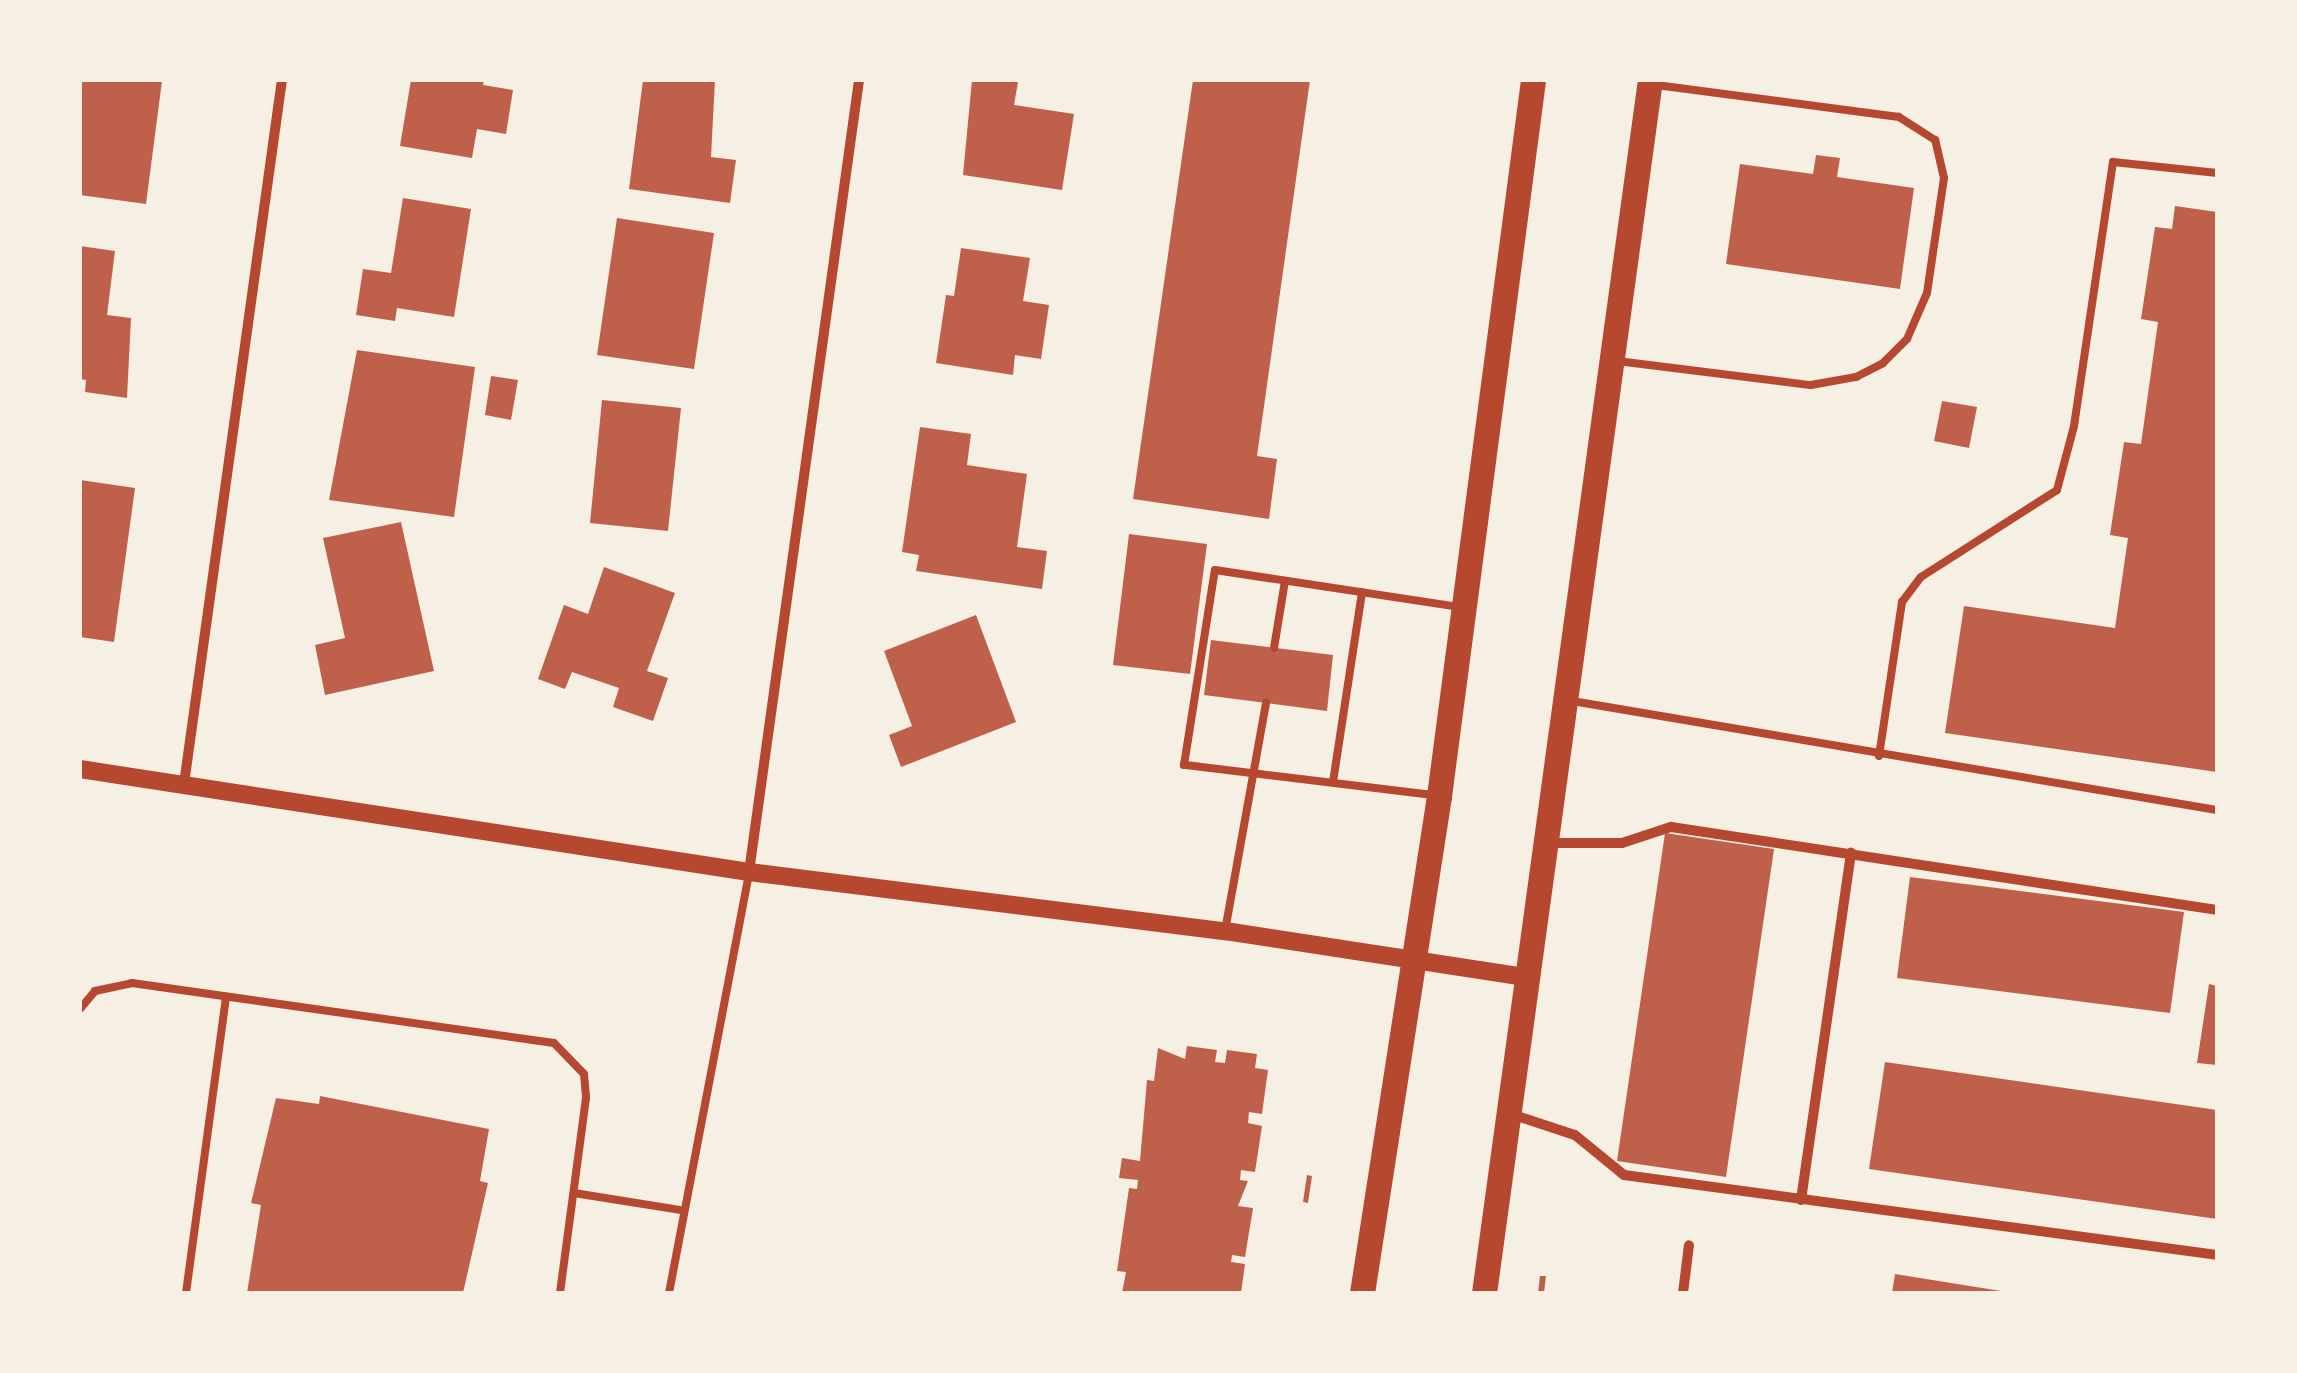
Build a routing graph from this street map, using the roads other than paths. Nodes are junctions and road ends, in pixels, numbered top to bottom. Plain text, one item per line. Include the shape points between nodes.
1 (282, 80) edge
2 (859, 80) edge
3 (1533, 80) edge
4 (1650, 82) edge
5 (2217, 173) edge
6 (1612, 360) junction
7 (1284, 581) junction
8 (1362, 592) junction
9 (1464, 607) junction
10 (1274, 648) dead end
11 (1563, 700) junction
12 (1266, 703) dead end
13 (1879, 756) junction
14 (80, 769) edge
15 (1254, 773) junction
16 (1333, 782) junction
17 (184, 784) junction
18 (1439, 796) junction
19 (2217, 810) edge
20 (1544, 842) junction
21 (1851, 853) junction
22 (749, 872) junction
23 (2217, 910) edge
24 (1226, 931) junction
25 (1416, 960) junction
26 (1526, 977) junction
27 (226, 998) junction
28 (80, 1008) edge
29 (1508, 1113) junction
30 (574, 1193) junction
31 (1801, 1200) junction
32 (680, 1210) junction
33 (1690, 1246) dead end
34 (2217, 1255) edge
35 (186, 1293) edge
36 (560, 1293) edge
37 (669, 1293) edge
38 (1362, 1293) edge
39 (1484, 1293) edge
40 (1682, 1293) edge

1 - 17 street
2 - 22 street
3 - 9 main road
4 - 6 main road
4 - 6 lane via 1898,117 1935,140 1944,178 1928,293 1907,338 1883,363 1856,377 1811,385
5 - 13 lane via 2113,162 2074,426 2057,490 1920,577 1902,602
6 - 11 main road
7 - 8 lane
7 - 10 lane
7 - 15 lane via 1215,570 1184,765
8 - 9 lane
8 - 16 lane
9 - 18 main road
11 - 13 lane
11 - 20 main road
12 - 15 lane
13 - 19 lane
14 - 17 street
15 - 16 lane
15 - 24 lane
16 - 18 lane
17 - 22 street
18 - 25 main road
20 - 21 street via 1622,843 1671,828
20 - 26 main road
21 - 23 street
21 - 31 street
22 - 24 street
22 - 32 lane
24 - 25 street
25 - 26 street
25 - 38 main road
26 - 29 main road
27 - 28 lane via 113,984
27 - 30 lane via 554,1043 584,1074
27 - 35 lane
29 - 31 street via 1576,1135 1624,1175
29 - 39 main road
30 - 32 lane
30 - 36 lane
31 - 34 street
32 - 37 lane
33 - 40 street

